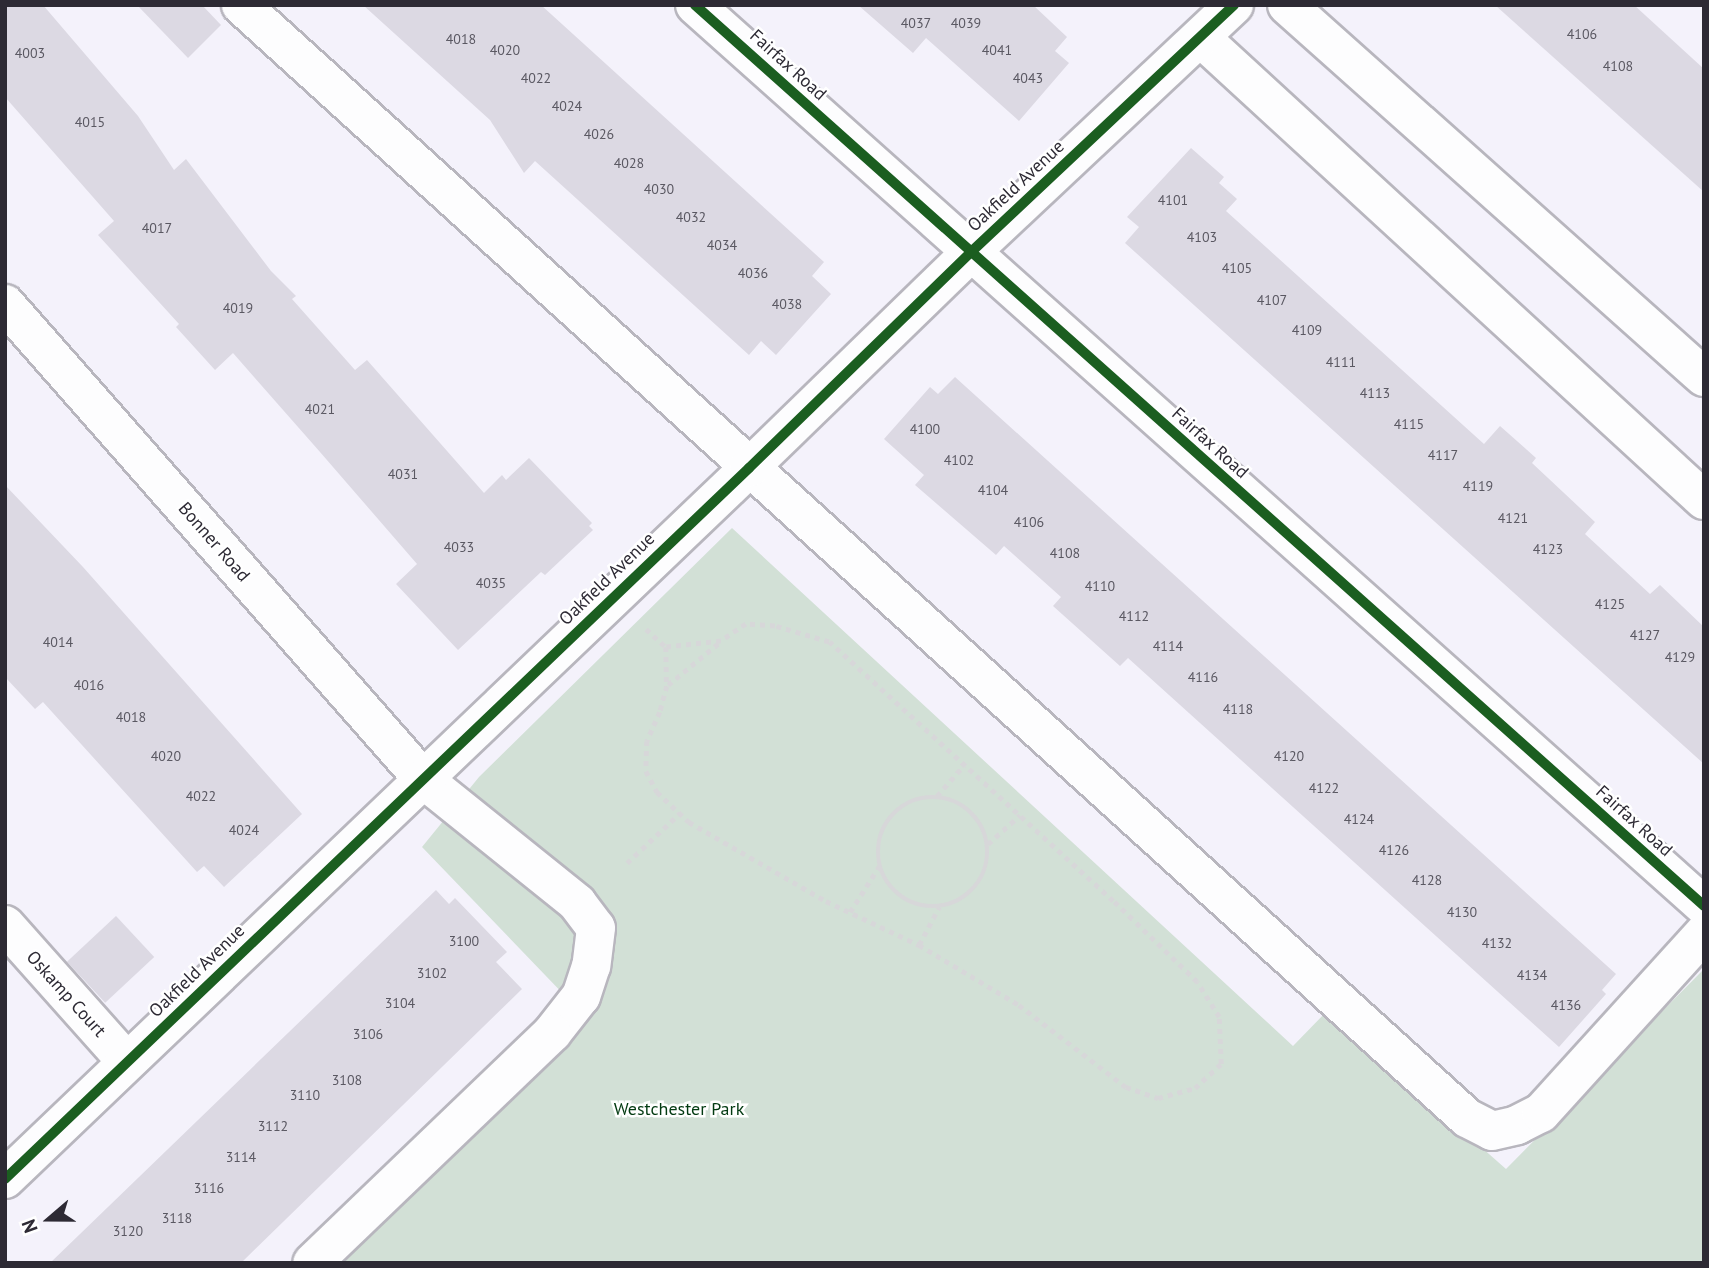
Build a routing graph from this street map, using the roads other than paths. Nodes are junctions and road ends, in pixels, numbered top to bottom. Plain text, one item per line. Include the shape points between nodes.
1 (241, 5) edge
2 (695, 5) edge
3 (1234, 5) edge
4 (1287, 5) edge
5 (1201, 38) junction
6 (970, 253) junction
7 (5, 304) edge
8 (1704, 377) edge
9 (749, 468) junction
10 (1704, 500) edge
11 (423, 779) junction
12 (1704, 906) edge
13 (5, 925) edge
14 (1704, 933) edge
15 (127, 1062) junction
16 (5, 1179) edge
17 (312, 1263) edge

1 - 9 street
2 - 6 street, Fairfax Road
3 - 5 street, Oakfield Avenue
4 - 8 street
5 - 6 street, Oakfield Avenue
5 - 10 street
6 - 9 street, Oakfield Avenue
6 - 12 street, Fairfax Road
7 - 11 street, Bonner Road
9 - 11 street, Oakfield Avenue
9 - 14 street via 1467,1118 1492,1131 1541,1113
11 - 15 street, Oakfield Avenue
11 - 17 street, Bonner Road via 577,903 596,928 591,966 581,996 552,1033
13 - 15 street, Oskamp Court
15 - 16 street, Oakfield Avenue

